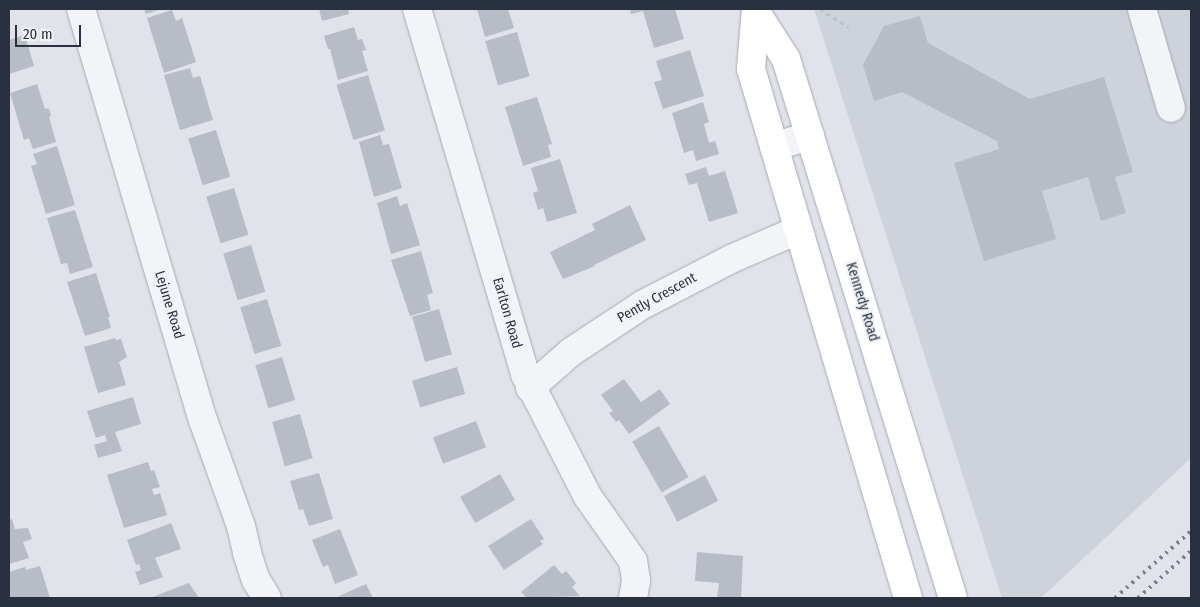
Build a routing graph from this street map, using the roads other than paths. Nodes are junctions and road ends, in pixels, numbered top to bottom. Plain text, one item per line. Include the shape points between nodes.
1 (81, 9) edge
2 (417, 9) edge
3 (1142, 9) edge
4 (756, 10) edge
5 (1171, 108) dead end
6 (810, 135) junction
7 (774, 147) junction
8 (798, 230) junction
9 (530, 388) junction
10 (267, 598) edge
11 (633, 598) edge
12 (908, 598) edge
13 (953, 598) edge

1 - 10 street, Lejune Road via 204,420 256,580
2 - 9 street, Earlton Road
3 - 5 street
4 - 6 main road, Kennedy Road via 786,59
4 - 7 main road, Kennedy Road via 751,70
6 - 7 street
6 - 13 main road, Kennedy Road
7 - 8 main road, Kennedy Road
8 - 9 street, Pently Crescent via 731,259 642,304 578,347
8 - 12 main road, Kennedy Road
9 - 11 street, Earlton Road via 588,498 633,561 636,581

